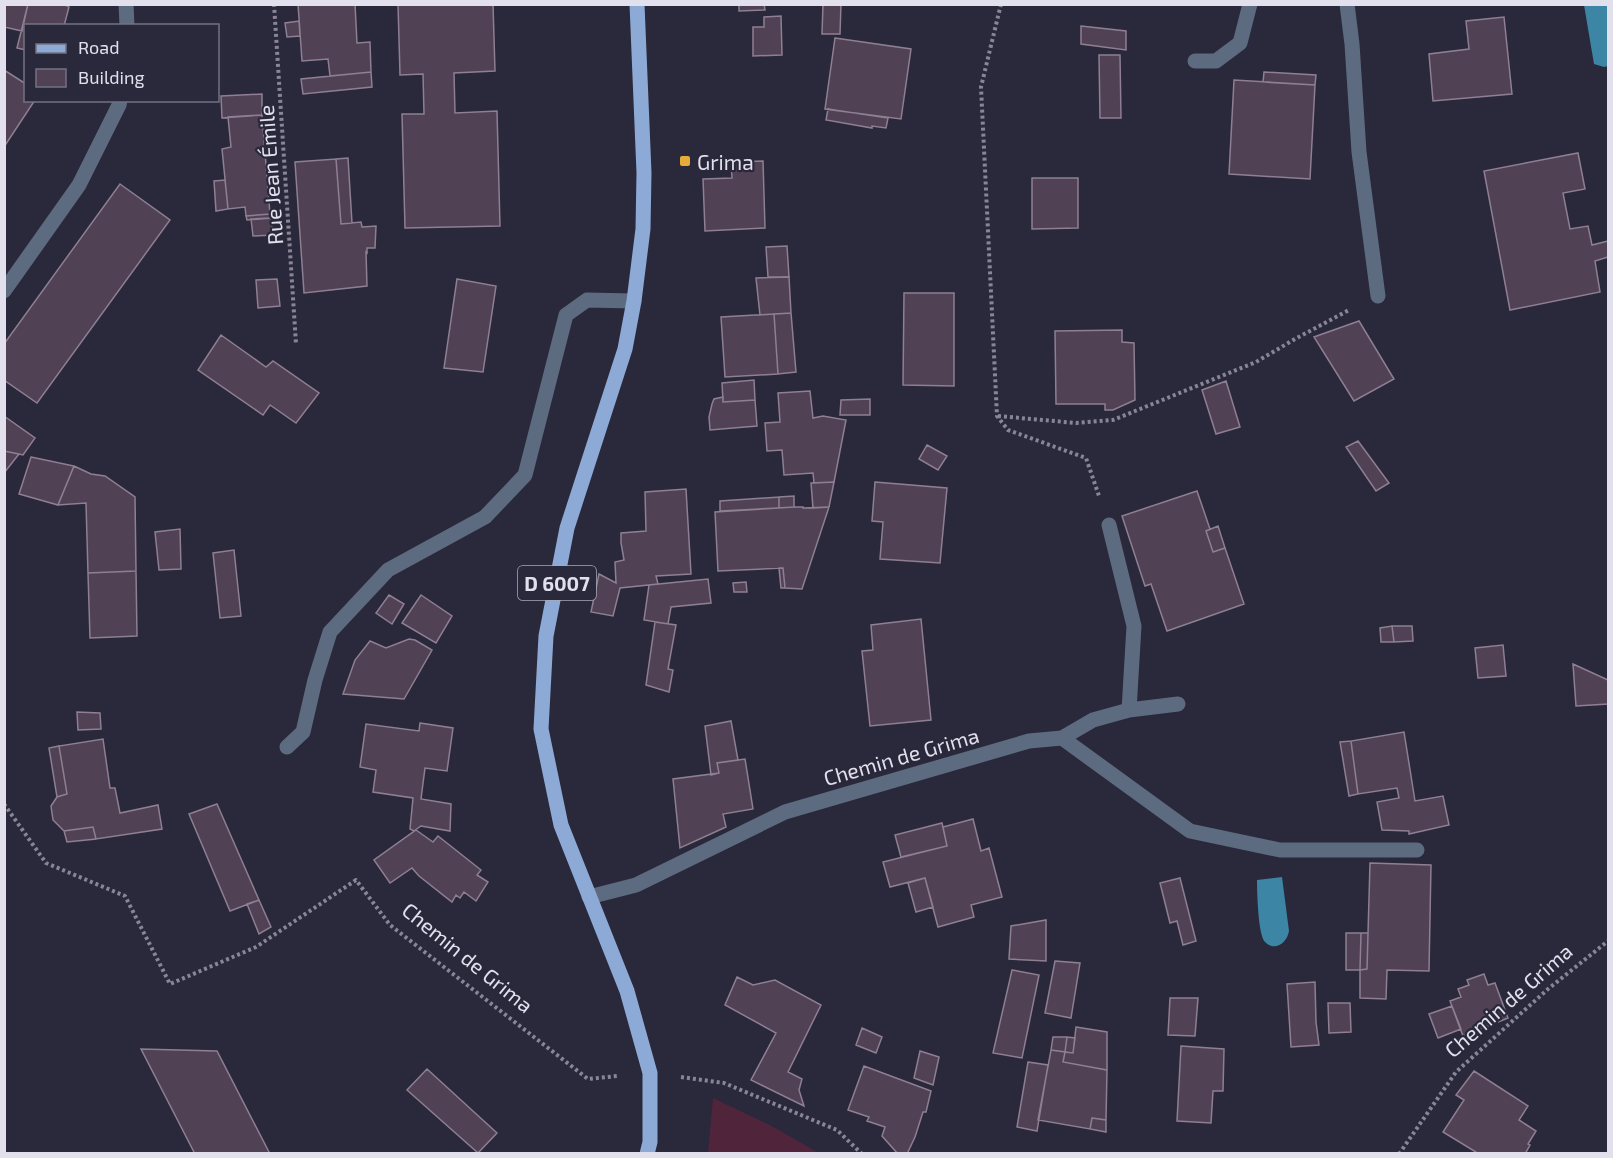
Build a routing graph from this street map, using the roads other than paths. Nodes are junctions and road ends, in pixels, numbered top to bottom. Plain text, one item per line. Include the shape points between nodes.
1 (126, 4) edge
2 (637, 4) edge
3 (1250, 4) edge
4 (1347, 4) edge
5 (127, 24) edge
6 (1195, 61) dead end
7 (120, 102) edge
8 (4, 291) edge
9 (1378, 296) road end
10 (634, 301) junction
11 (1108, 525) road end
12 (1178, 704) dead end
13 (1129, 710) junction
14 (1062, 738) junction
15 (287, 747) dead end
16 (1418, 850) dead end
17 (589, 897) junction
18 (647, 1154) edge

1 - 5 street
2 - 10 main road, D 6007 via 644,173 643,229
3 - 6 street via 1240,43 1216,61
4 - 9 street via 1359,152
7 - 8 street via 79,185
10 - 15 street via 587,300 566,315 525,475 485,517 388,570 330,632 303,732
10 - 17 main road, D 6007 via 626,349 567,528 546,636 541,729 561,825
11 - 13 street via 1134,626
12 - 13 street, Chemin de Grima
13 - 14 street, Chemin de Grima via 1093,720
14 - 16 street via 1190,831 1280,850
14 - 17 street, Chemin de Grima via 1029,741 784,812 636,885
17 - 18 main road, D 6007 via 627,991 650,1073

